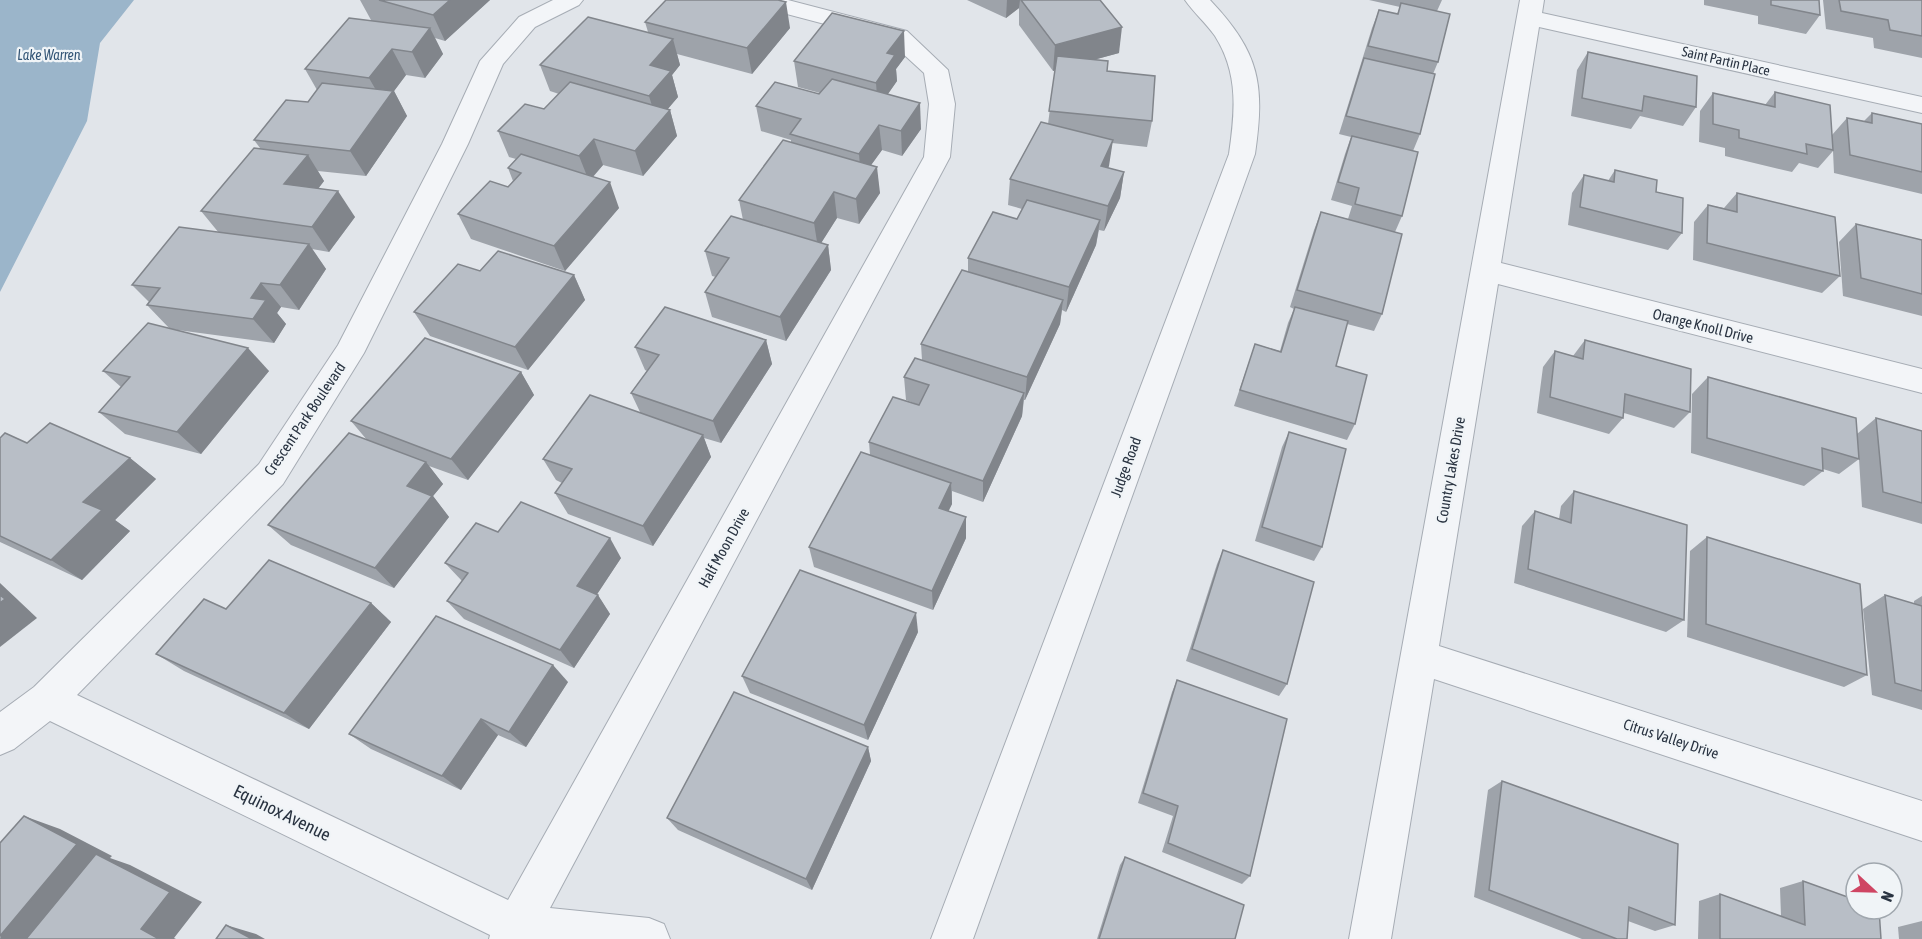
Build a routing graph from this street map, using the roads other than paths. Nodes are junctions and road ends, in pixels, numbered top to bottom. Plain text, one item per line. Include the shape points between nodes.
1 (571, 0) edge
2 (761, 0) edge
3 (1197, 0) edge
4 (1532, 9) edge
5 (1922, 105) edge
6 (1485, 270) junction
7 (1922, 381) edge
8 (1420, 657) junction
9 (47, 700) junction
10 (0, 736) edge
11 (1922, 821) edge
12 (519, 935) edge
13 (648, 939) edge
14 (952, 939) edge
15 (1370, 939) edge

1 - 9 street, Crescent Park Boulevard via 527,22 492,61 455,144 349,353 271,474
2 - 12 street, Half Moon Drive via 898,36 936,70 942,104 937,157
3 - 14 street, Judge Road via 1221,24 1242,65 1248,107 1242,154
4 - 5 street, Saint Partin Place
4 - 6 street, Country Lakes Drive
6 - 7 street, Orange Knoll Drive
6 - 8 street, Country Lakes Drive
8 - 11 street, Citrus Valley Drive
8 - 15 street, Country Lakes Drive
9 - 10 street, Crescent Park Boulevard
9 - 12 street, Equinox Avenue
12 - 13 street, Equinox Avenue

